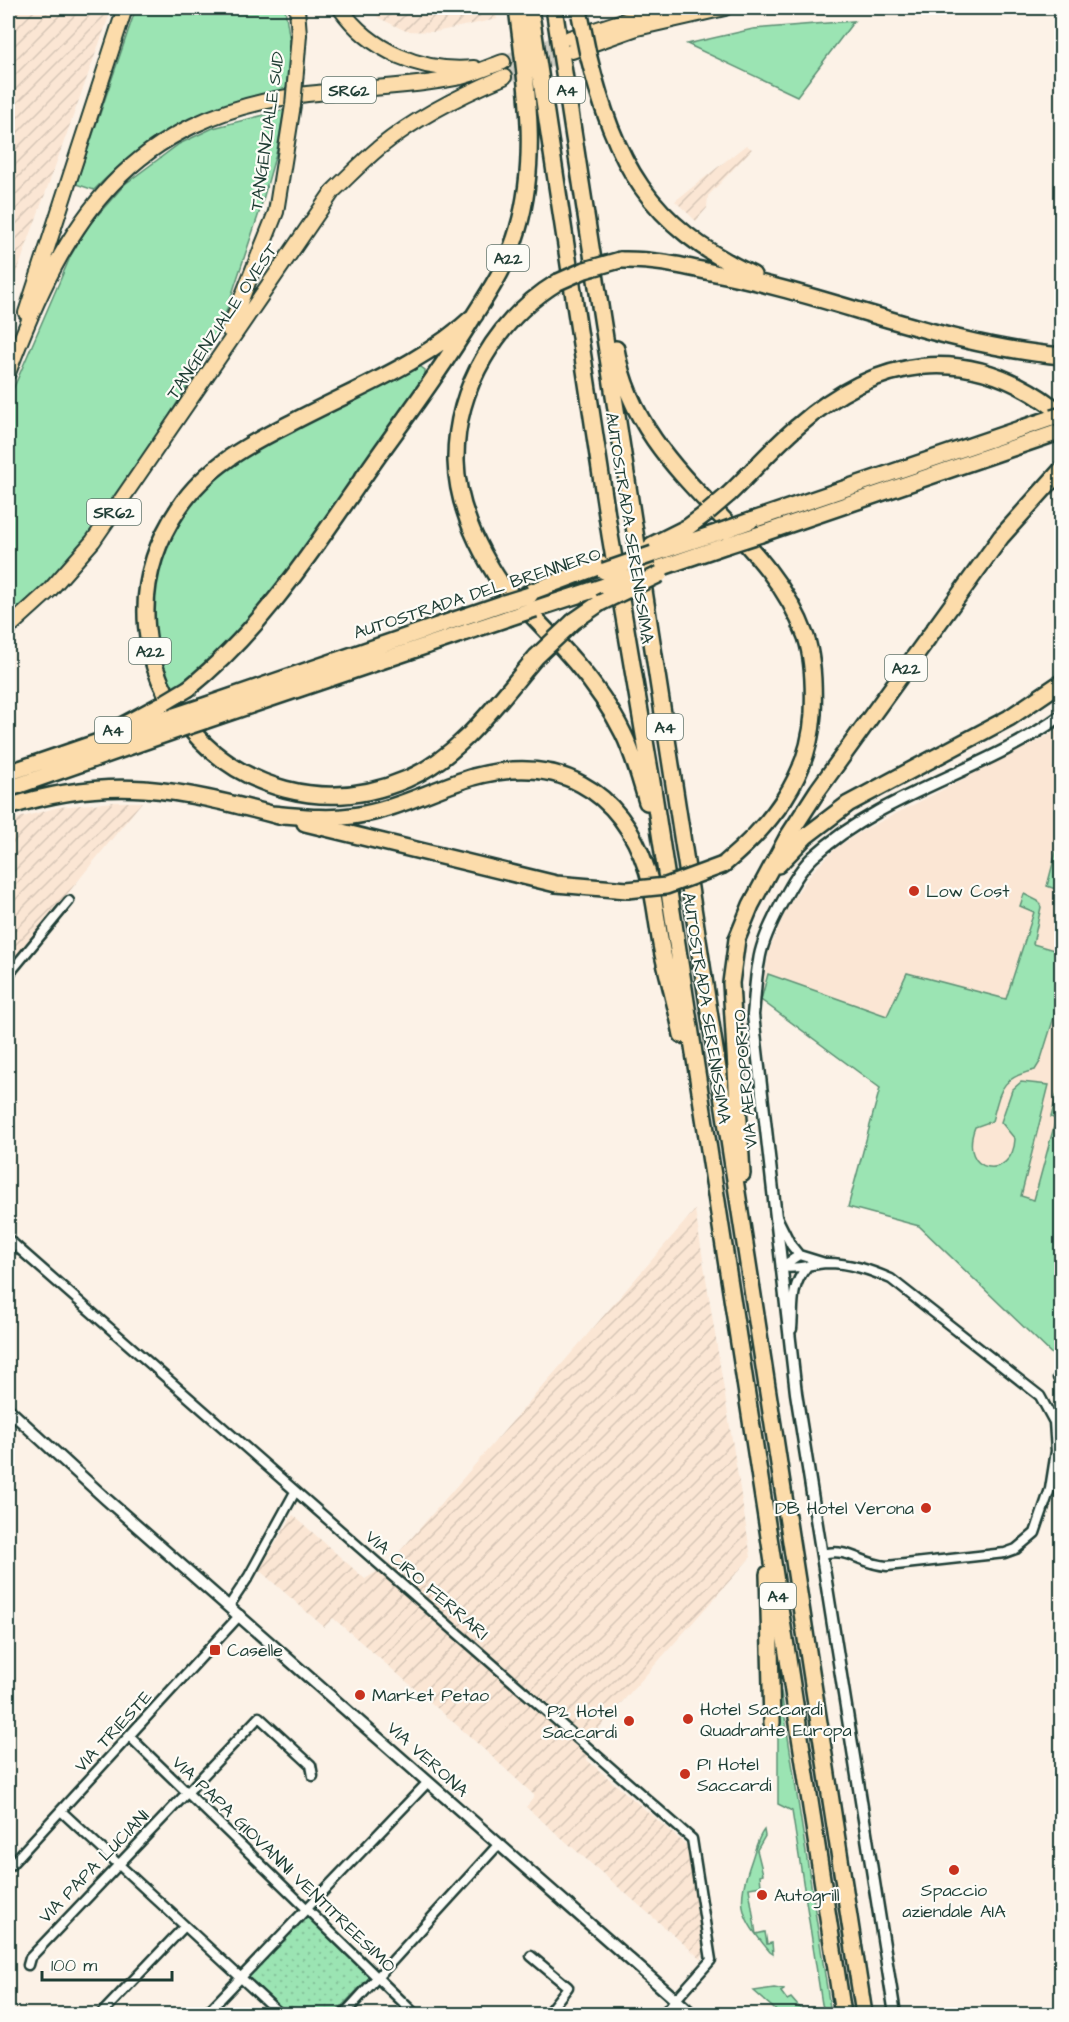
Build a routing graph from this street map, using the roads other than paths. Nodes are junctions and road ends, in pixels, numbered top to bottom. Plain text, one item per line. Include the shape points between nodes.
1 (125, 8) edge
2 (300, 8) edge
3 (340, 8) edge
4 (518, 8) edge
5 (530, 8) edge
6 (554, 8) edge
7 (663, 8) edge
8 (725, 8) edge
9 (579, 11) edge
10 (504, 77) tunnel mouth
11 (526, 84) joint
12 (580, 172) junction
13 (772, 284) junction
14 (475, 315) junction
15 (19, 344) junction
16 (1062, 356) edge
17 (217, 357) junction
18 (8, 374) edge
19 (1056, 421) edge
20 (1062, 469) edge
21 (723, 538) junction
22 (654, 561) junction
23 (604, 574) junction
24 (531, 599) junction
25 (506, 608) junction
26 (8, 628) edge
27 (1062, 682) edge
28 (189, 688) joint
29 (203, 714) junction
30 (1062, 714) edge
31 (177, 722) junction
32 (61, 755) junction
33 (8, 773) edge
34 (8, 789) edge
35 (8, 807) edge
36 (271, 814) junction
37 (665, 864) junction
38 (765, 878) junction
39 (69, 901) dead end
40 (8, 975) edge
41 (714, 1177) junction
42 (774, 1212) junction
43 (8, 1239) edge
44 (799, 1255) junction
45 (825, 1263) junction
46 (781, 1268) junction
47 (806, 1268) junction
48 (750, 1282) junction
49 (791, 1354) junction
50 (8, 1409) edge
51 (295, 1492) junction
52 (769, 1538) junction
53 (822, 1554) junction
54 (229, 1606) junction
55 (240, 1615) junction
56 (772, 1723) dead end
57 (130, 1737) junction
58 (313, 1776) dead end
59 (428, 1782) junction
60 (187, 1792) junction
61 (61, 1811) junction
62 (498, 1845) junction
63 (118, 1865) junction
64 (8, 1868) edge
65 (306, 1909) junction
66 (184, 1927) junction
67 (531, 1956) dead end
68 (28, 1965) dead end
69 (378, 1978) junction
70 (239, 1979) junction
71 (675, 2000) junction
72 (101, 2014) edge
73 (206, 2014) edge
74 (280, 2014) edge
75 (344, 2014) edge
76 (415, 2014) edge
77 (547, 2014) edge
78 (663, 2014) edge
79 (692, 2014) edge
80 (843, 2014) edge
81 (864, 2014) edge
82 (894, 2014) edge

1 - 15 highway via 31,295
2 - 17 highway, TANGENZIALE SUD, bridge via 293,105 276,212
3 - 15 highway, SR62 via 357,30 409,62 464,69 497,64 458,78 273,99 207,118 172,136 144,155 88,211 54,264
4 - 11 highway, A4
5 - 37 highway, AUTOSTRADA SERENISSIMA / A4 via 610,535
6 - 12 highway, AUTOSTRADA SERENISSIMA / A4
7 - 8 highway via 571,45
9 - 13 highway, bridge via 605,117 643,191 700,245
10 - 17 highway, TANGENZIALE OVEST / SR62 via 447,103 410,126 380,147 333,191
11 - 14 highway, A22 via 529,146 519,227 500,274
12 - 36 highway, bridge via 600,257 617,359 639,414 669,463 776,580 807,639 814,697 807,752 796,781 751,841 723,865 666,886 627,891 556,884
12 - 48 highway, AUTOSTRADA SERENISSIMA / A4
13 - 16 highway via 991,346
13 - 37 highway, bridge via 668,262 620,260 558,282 535,296 501,332 471,384 458,433 459,486 474,534 502,585 580,668 624,735
14 - 22 highway, A22, bridge via 421,357 260,438 201,481 172,518 156,554 146,605 155,669 170,704 198,740 226,763 261,782 317,794 375,790 426,768 484,717 536,657 574,621
14 - 28 highway, A22 via 277,598 236,645
15 - 18 highway, SR62
17 - 26 highway, TANGENZIALE OVEST / SR62 via 93,541 50,590
19 - 21 highway, AUTOSTRADA DEL BRENNERO, bridge via 750,521
19 - 21 highway, AUTOSTRADA DEL BRENNERO, bridge via 761,534
19 - 22 highway, bridge via 1030,390 991,373 944,365 903,367 867,379 796,427 729,495 688,527
20 - 38 highway, A22 via 1022,511 981,565 818,790
21 - 22 highway, AUTOSTRADA DEL BRENNERO
21 - 22 highway, AUTOSTRADA DEL BRENNERO via 709,551
22 - 23 highway, AUTOSTRADA DEL BRENNERO, bridge
23 - 24 highway, AUTOSTRADA DEL BRENNERO
23 - 24 highway
24 - 25 highway, AUTOSTRADA DEL BRENNERO, bridge
25 - 29 highway, AUTOSTRADA DEL BRENNERO
25 - 29 highway, AUTOSTRADA DEL BRENNERO via 474,613
27 - 38 highway via 1009,718 848,804 806,836
28 - 32 highway, A4, bridge
29 - 31 highway, AUTOSTRADA DEL BRENNERO, bridge
30 - 42 street, VIA AEROPORTO via 1005,750 848,829 812,858 786,893 759,959 753,1015
31 - 32 highway, AUTOSTRADA DEL BRENNERO
31 - 34 highway, AUTOSTRADA DEL BRENNERO
32 - 33 highway, AUTOSTRADA DEL BRENNERO
35 - 36 highway via 94,787 143,787
36 - 41 highway via 354,816 470,778 525,769 567,778 607,801 625,824 650,882
37 - 41 highway, AUTOSTRADA SERENISSIMA / A4
38 - 48 highway, A4 via 737,939 731,983
39 - 40 street
41 - 52 highway, AUTOSTRADA SERENISSIMA / A4
42 - 44 street
42 - 46 street, VIA AEROPORTO
43 - 51 street, VIA CIRO FERRARI
44 - 45 street
44 - 46 street
45 - 47 street
45 - 53 street via 868,1269 891,1279 1040,1395 1054,1422 1056,1451 1042,1518 1035,1533 1016,1549 887,1566 837,1550
46 - 47 street
46 - 49 street, VIA AEROPORTO
47 - 49 street via 792,1291
48 - 81 highway, AUTOSTRADA SERENISSIMA / A4
49 - 53 street, VIA AEROPORTO
50 - 54 street, VIA VERONA
51 - 54 street
51 - 71 street, VIA CIRO FERRARI via 692,1839 711,1960
52 - 56 highway
52 - 80 highway, AUTOSTRADA SERENISSIMA / A4
53 - 82 street, VIA AEROPORTO
54 - 55 street, VIA VERONA
55 - 57 street, VIA TRIESTE
55 - 59 street, VIA VERONA
57 - 60 street, VIA PAPA GIOVANNI VENTITREESIMO
57 - 61 street, VIA TRIESTE
58 - 60 street, VIA PAPA LUCIANI via 311,1765 259,1717
59 - 62 street, VIA VERONA
59 - 65 street
60 - 63 street, VIA PAPA LUCIANI
60 - 65 street, VIA PAPA GIOVANNI VENTITREESIMO
61 - 63 street
61 - 64 street, VIA TRIESTE
62 - 69 street
62 - 71 street, VIA VERONA
63 - 66 street
63 - 68 street, VIA PAPA LUCIANI via 30,1958
65 - 69 street, VIA PAPA GIOVANNI VENTITREESIMO
65 - 70 street
66 - 70 street
66 - 72 street
67 - 77 street via 568,1987
69 - 75 street
69 - 76 street, VIA PAPA GIOVANNI VENTITREESIMO
70 - 73 street
70 - 74 street
71 - 78 street
71 - 79 street, VIA VERONA

